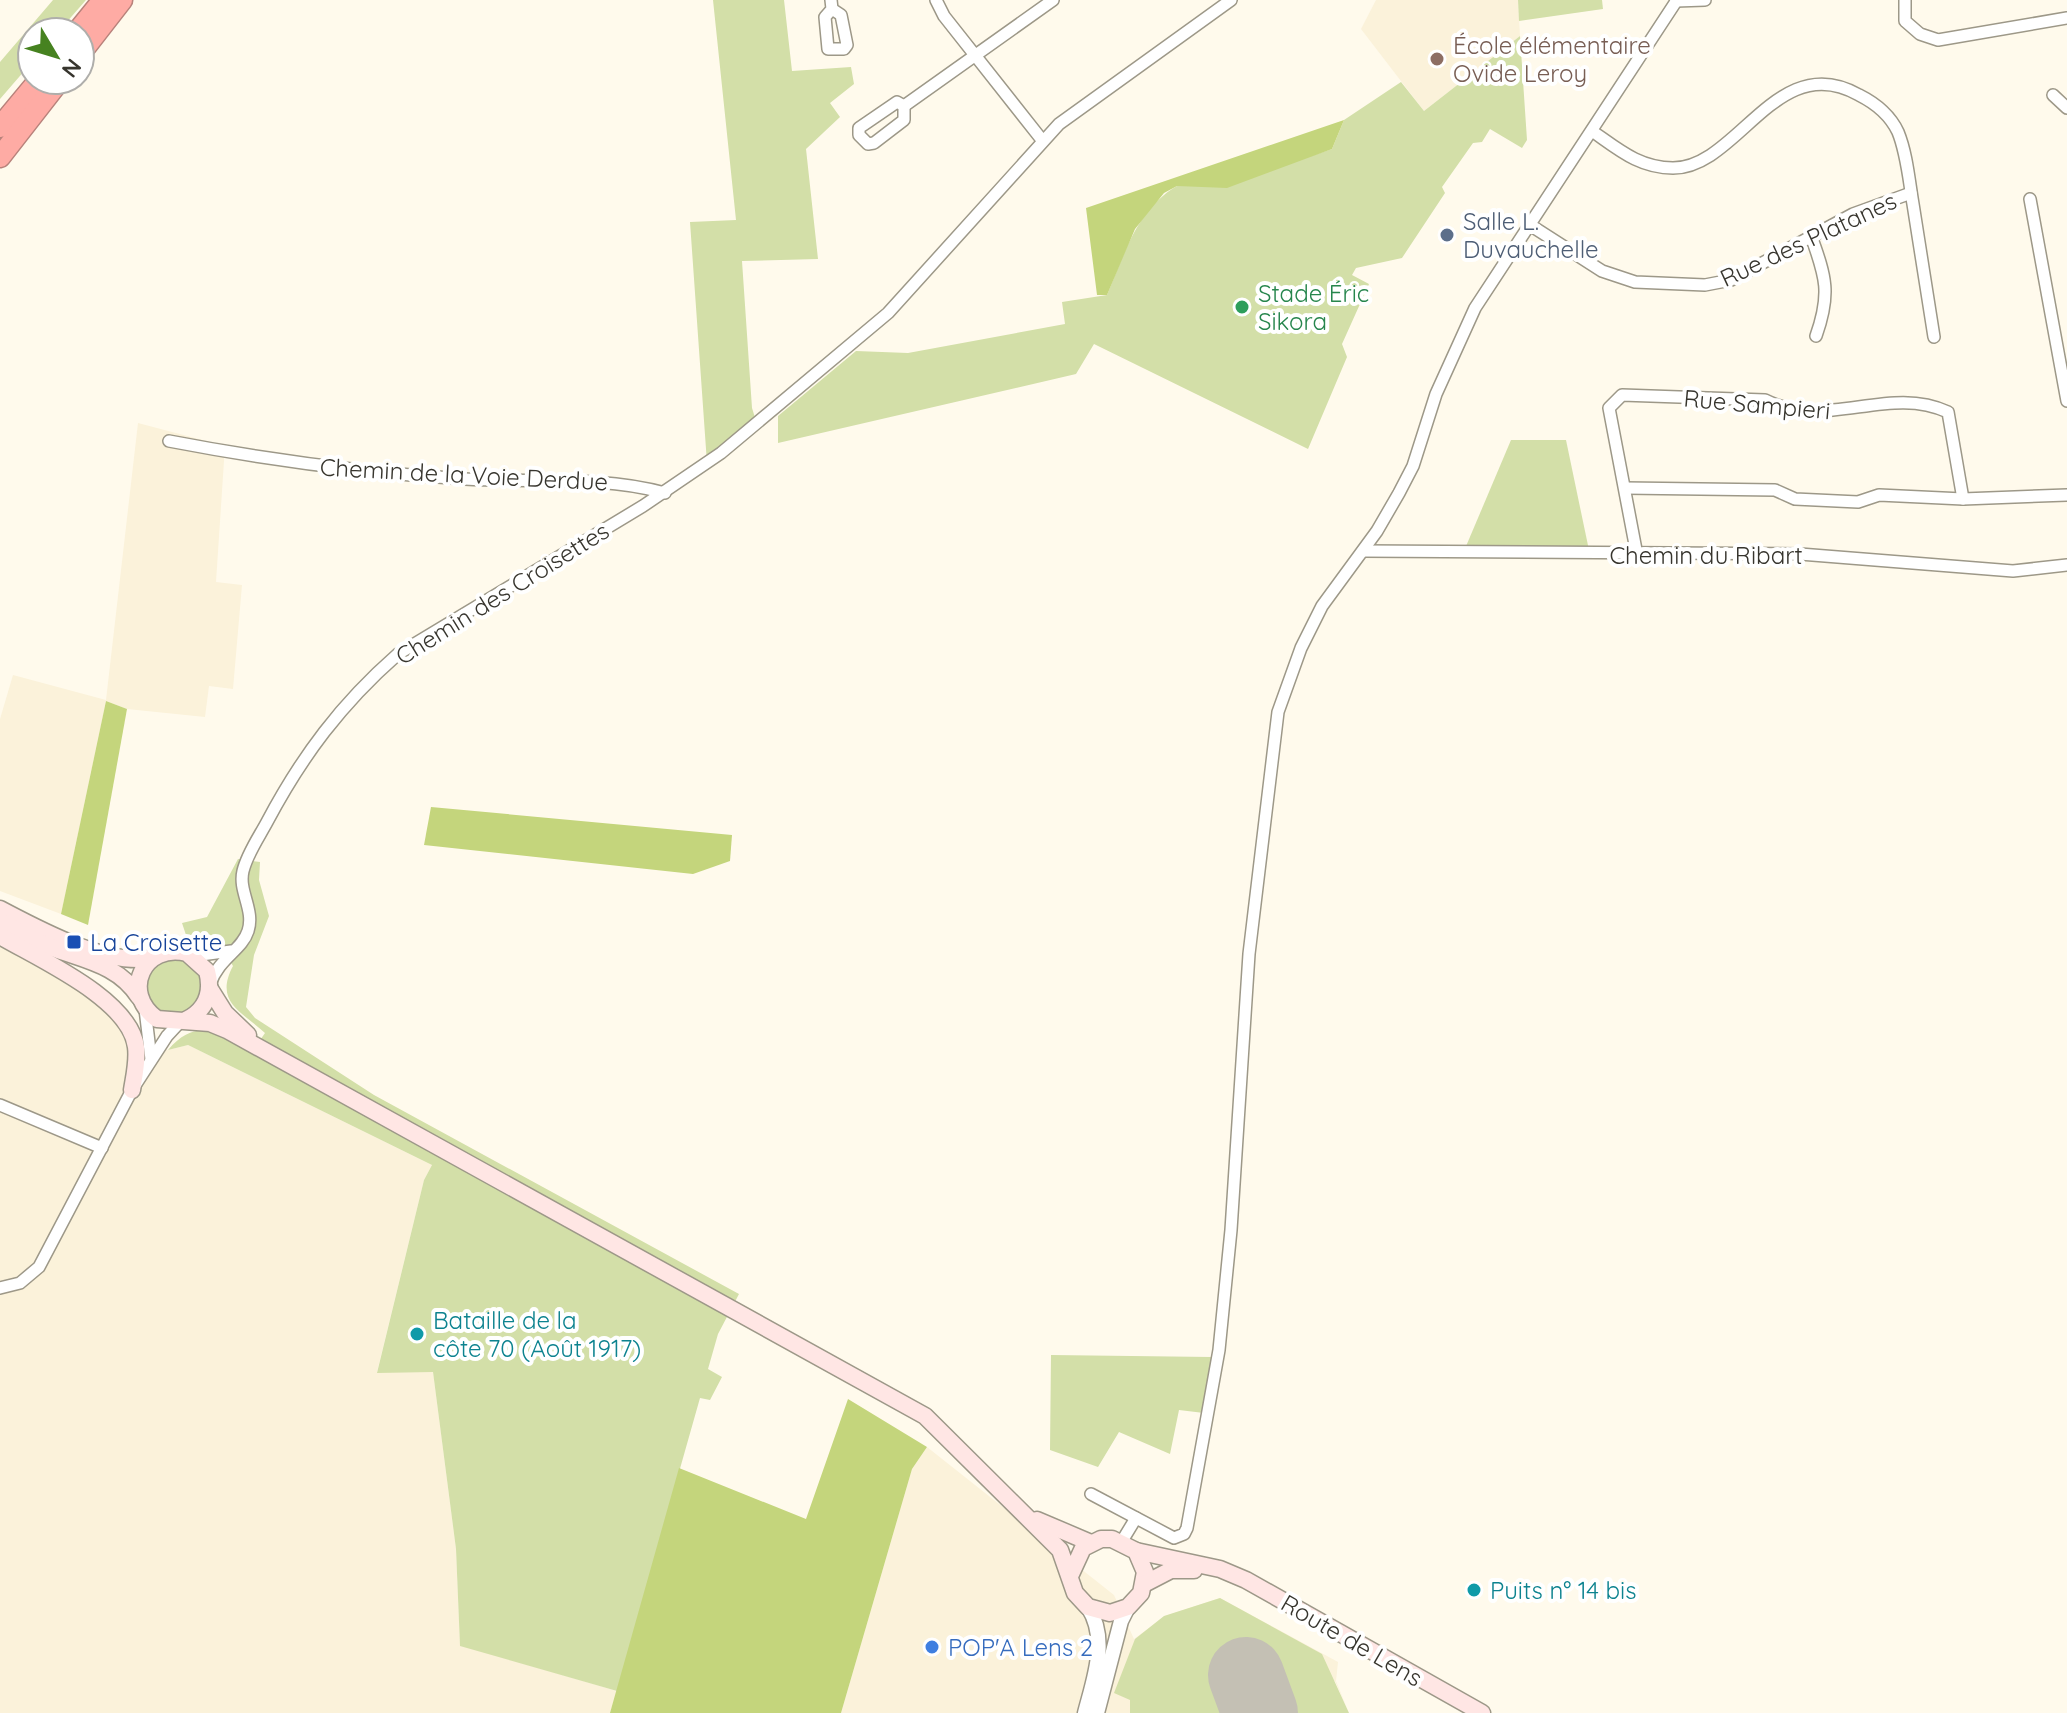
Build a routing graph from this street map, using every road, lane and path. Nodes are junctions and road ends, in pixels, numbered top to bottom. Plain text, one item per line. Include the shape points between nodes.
1 (103, 0) edge
2 (122, 0) edge
3 (936, 0) edge
4 (1053, 0) edge
5 (1231, 0) edge
6 (1677, 0) edge
7 (1705, 0) edge
8 (1905, 0) edge
9 (90, 16) edge
10 (2067, 18) edge
11 (96, 33) edge
12 (974, 53) junction
13 (2053, 95) dead end
14 (21, 96) edge
15 (26, 96) edge
16 (48, 96) edge
17 (904, 106) dead end
18 (2067, 108) edge
19 (0, 115) edge
20 (0, 127) edge
21 (1592, 131) junction
22 (1042, 140) junction
23 (1, 156) edge
24 (1911, 193) junction
25 (2030, 199) dead end
26 (1530, 225) junction
27 (1811, 236) junction
28 (1816, 336) dead end
29 (1934, 337) dead end
30 (2067, 401) edge
31 (169, 441) dead end
32 (1625, 488) junction
33 (665, 493) junction
34 (2067, 495) edge
35 (1963, 499) junction
36 (1363, 551) junction
37 (1637, 555) junction
38 (2067, 565) edge
39 (0, 909) edge
40 (0, 921) edge
41 (0, 936) edge
42 (231, 951) junction
43 (187, 953) junction
44 (151, 958) junction
45 (210, 987) junction
46 (142, 1003) junction
47 (183, 1021) junction
48 (263, 1050) junction
49 (151, 1060) junction
50 (132, 1090) junction
51 (0, 1105) edge
52 (102, 1148) junction
53 (0, 1288) edge
54 (1091, 1494) dead end
55 (1025, 1512) junction
56 (1136, 1518) junction
57 (1091, 1543) junction
58 (1129, 1546) junction
59 (1220, 1569) junction
60 (1071, 1574) junction
61 (1144, 1584) junction
62 (1088, 1607) junction
63 (1128, 1607) junction
64 (1085, 1713) edge
65 (1097, 1713) edge
66 (1482, 1713) edge

1 - 9 highway
2 - 11 highway
3 - 12 street
4 - 12 street
5 - 22 street, Chemin des Croisettes
6 - 7 street
6 - 21 street
8 - 10 street via 1905,21 1938,40
12 - 17 street
12 - 22 street
13 - 18 street
14 - 19 highway
15 - 20 highway
16 - 23 highway
21 - 24 street via 1631,159 1675,168 1697,163 1785,94 1807,84 1847,88 1878,105 1897,131
21 - 26 street
22 - 33 street, Chemin des Croisettes via 888,313 762,420
24 - 27 street, Rue des Platanes
24 - 29 street
25 - 30 street
26 - 27 street, Rue des Platanes via 1602,271 1635,282 1705,285 1731,280
26 - 36 street via 1459,340 1413,466
27 - 28 street via 1827,299
31 - 33 street, Chemin de la Voie Derdue via 361,473 608,482
32 - 35 street via 1775,490 1795,499 1858,502 1879,495
32 - 35 street, Rue Sampieri via 1609,408 1622,395 1765,400 1783,409 1838,413 1865,404 1932,405 1948,412
32 - 37 street, Rue Sampieri
33 - 42 street, Chemin des Croisettes via 398,654 365,683 294,770 249,855 242,878 248,932
34 - 35 street
36 - 37 street, Chemin du Ribart
36 - 56 street via 1315,620 1278,712 1249,954 1231,1230 1208,1419 1184,1534 1174,1538
37 - 38 street, Chemin du Ribart via 1800,554 2013,571
39 - 44 main road via 117,959
40 - 46 main road via 116,973 131,984
41 - 50 main road via 113,1005 130,1026 136,1045
42 - 43 street
42 - 45 street, Chemin des Croisettes via 219,963
43 - 44 main road via 168,950
43 - 45 main road via 203,965
44 - 46 main road via 139,976
45 - 47 main road via 200,1011
45 - 48 main road via 225,1013
46 - 47 main road via 161,1020
46 - 49 street
47 - 48 main road via 210,1023
47 - 49 street
48 - 55 main road via 895,1397 936,1426
49 - 50 street
50 - 52 street
51 - 52 street
52 - 53 street via 39,1267 20,1283
54 - 56 street
55 - 57 main road
55 - 60 main road via 1060,1550
56 - 58 street
57 - 58 main road via 1112,1539
57 - 60 main road via 1077,1556
58 - 59 main road, Route de Lens
58 - 61 main road via 1142,1561
59 - 61 main road, Route de Lens via 1171,1570
59 - 66 main road, Route de Lens
60 - 62 main road via 1075,1593
61 - 63 main road
62 - 63 main road via 1110,1613
62 - 64 street via 1100,1633
63 - 65 street

